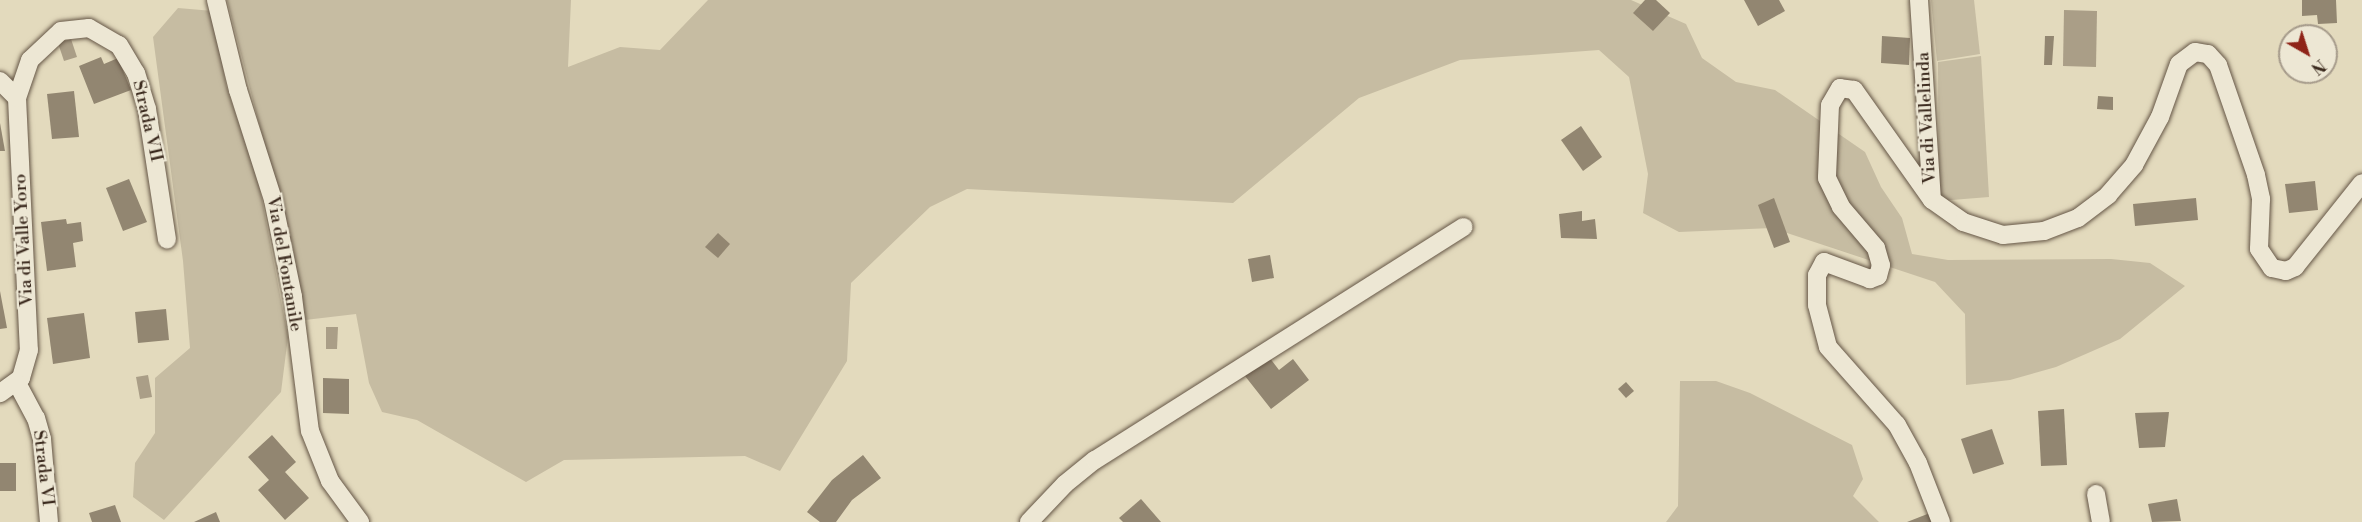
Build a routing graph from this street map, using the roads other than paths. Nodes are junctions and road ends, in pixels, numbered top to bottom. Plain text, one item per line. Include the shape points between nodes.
1 (216, 0) edge
2 (1919, 0) edge
3 (0, 81) edge
4 (17, 98) junction
5 (2362, 183) edge
6 (1932, 201) junction
7 (1463, 227) dead end
8 (167, 239) dead end
9 (17, 383) junction
10 (0, 393) edge
11 (2096, 494) dead end
12 (49, 522) edge
13 (360, 522) edge
14 (1029, 522) edge
15 (1941, 522) edge
16 (2101, 522) edge

1 - 13 street, Via del Fontanile via 238,90 273,200 293,297 310,431 330,481
2 - 6 street, Via di Vallelinda
3 - 4 street
4 - 8 street, Strada VII via 34,55 61,31 89,28 119,45 136,73 147,109
4 - 9 street, Via di Valle Yoro via 29,350 26,370
5 - 6 street via 2295,267 2286,271 2272,268 2259,249 2261,199 2256,175 2218,64 2208,54 2195,52 2179,64 2155,127 2134,165 2108,195 2078,218 2044,231 2004,235 1963,222
6 - 15 street, Via di Vallelinda via 1854,90 1840,88 1830,105 1827,178 1841,207 1876,248 1881,265 1878,276 1870,279 1832,262 1820,266 1817,305 1822,333 1836,358 1897,425 1918,463
7 - 14 street via 1102,455 1065,484
9 - 10 street
9 - 12 street, Strada VI via 36,418 42,439
11 - 16 street

